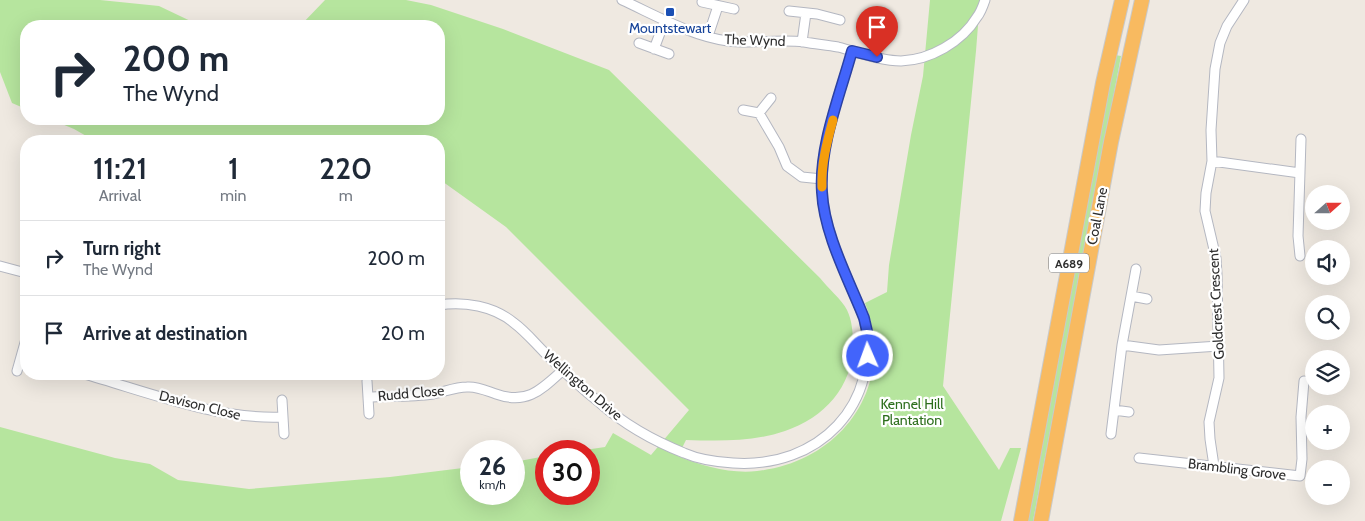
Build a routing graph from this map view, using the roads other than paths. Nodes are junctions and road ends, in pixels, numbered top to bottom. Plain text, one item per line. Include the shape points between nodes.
1 (622, 0) edge
2 (985, 0) edge
3 (1122, 0) edge
4 (1142, 0) edge
5 (1244, 0) edge
6 (702, 2) dead end
7 (718, 6) junction
8 (734, 9) dead end
9 (789, 11) dead end
10 (806, 13) junction
11 (665, 20) junction
12 (840, 20) dead end
13 (708, 36) junction
14 (802, 42) junction
15 (638, 43) dead end
16 (654, 49) junction
17 (852, 51) junction
18 (669, 54) dead end
19 (771, 98) dead end
20 (743, 110) dead end
21 (759, 113) junction
22 (1301, 139) dead end
23 (1212, 160) junction
24 (1300, 173) junction
25 (822, 178) junction
26 (1300, 256) dead end
27 (0, 266) edge
28 (1136, 269) dead end
29 (20, 271) edge
30 (1131, 296) junction
31 (1147, 299) dead end
32 (445, 305) edge
33 (1122, 344) junction
34 (1219, 346) junction
35 (20, 365) edge
36 (563, 370) junction
37 (17, 371) dead end
38 (104, 380) edge
39 (119, 380) edge
40 (367, 381) dead end
41 (1304, 381) dead end
42 (118, 384) junction
43 (368, 397) junction
44 (282, 400) dead end
45 (1114, 410) junction
46 (1129, 412) dead end
47 (369, 414) dead end
48 (283, 417) junction
49 (284, 434) dead end
50 (1111, 434) dead end
51 (1139, 458) dead end
52 (1214, 466) junction
53 (1021, 521) edge
54 (1041, 521) edge

1 - 11 street, The Wynd
2 - 17 street, The Wynd via 978,17 963,34 935,53 900,61
3 - 53 highway, Coal Lane / A689 via 1095,122
4 - 54 highway, Coal Lane / A689 via 1111,142
5 - 23 street, Goldcrest Crescent via 1220,43 1215,69
6 - 7 street
7 - 8 street
7 - 13 street, The Wynd
9 - 10 street
10 - 12 street
10 - 14 street, The Wynd
11 - 13 street, The Wynd
11 - 16 street
13 - 14 street, The Wynd via 746,42
14 - 17 street, The Wynd
15 - 16 street
16 - 18 street
17 - 25 street, Wellington Drive via 825,150
19 - 21 street
20 - 21 street
21 - 25 street via 787,166 802,177
22 - 24 street
23 - 24 street
23 - 34 street, Goldcrest Crescent via 1205,211 1216,258
24 - 26 street
25 - 36 street, Wellington Drive via 824,210 864,318 868,356 855,402 825,439 776,461 748,464 693,457 620,420
27 - 29 street
28 - 30 street
30 - 31 street
30 - 33 street
32 - 36 street, Wellington Drive via 475,306 502,315 522,329
33 - 34 street via 1166,350
33 - 45 street
34 - 52 street, Goldcrest Crescent via 1219,378 1209,422
35 - 37 street
36 - 43 street, Rudd Close via 540,390 525,397 502,396 465,387 432,394
38 - 42 street, Davison Close
39 - 42 street
40 - 43 street, Rudd Close
41 - 52 street, Brambling Grove via 1300,476
42 - 48 street, Davison Close via 208,410 245,417
43 - 47 street, Rudd Close
44 - 48 street
45 - 46 street
45 - 50 street
48 - 49 street
51 - 52 street, Brambling Grove

